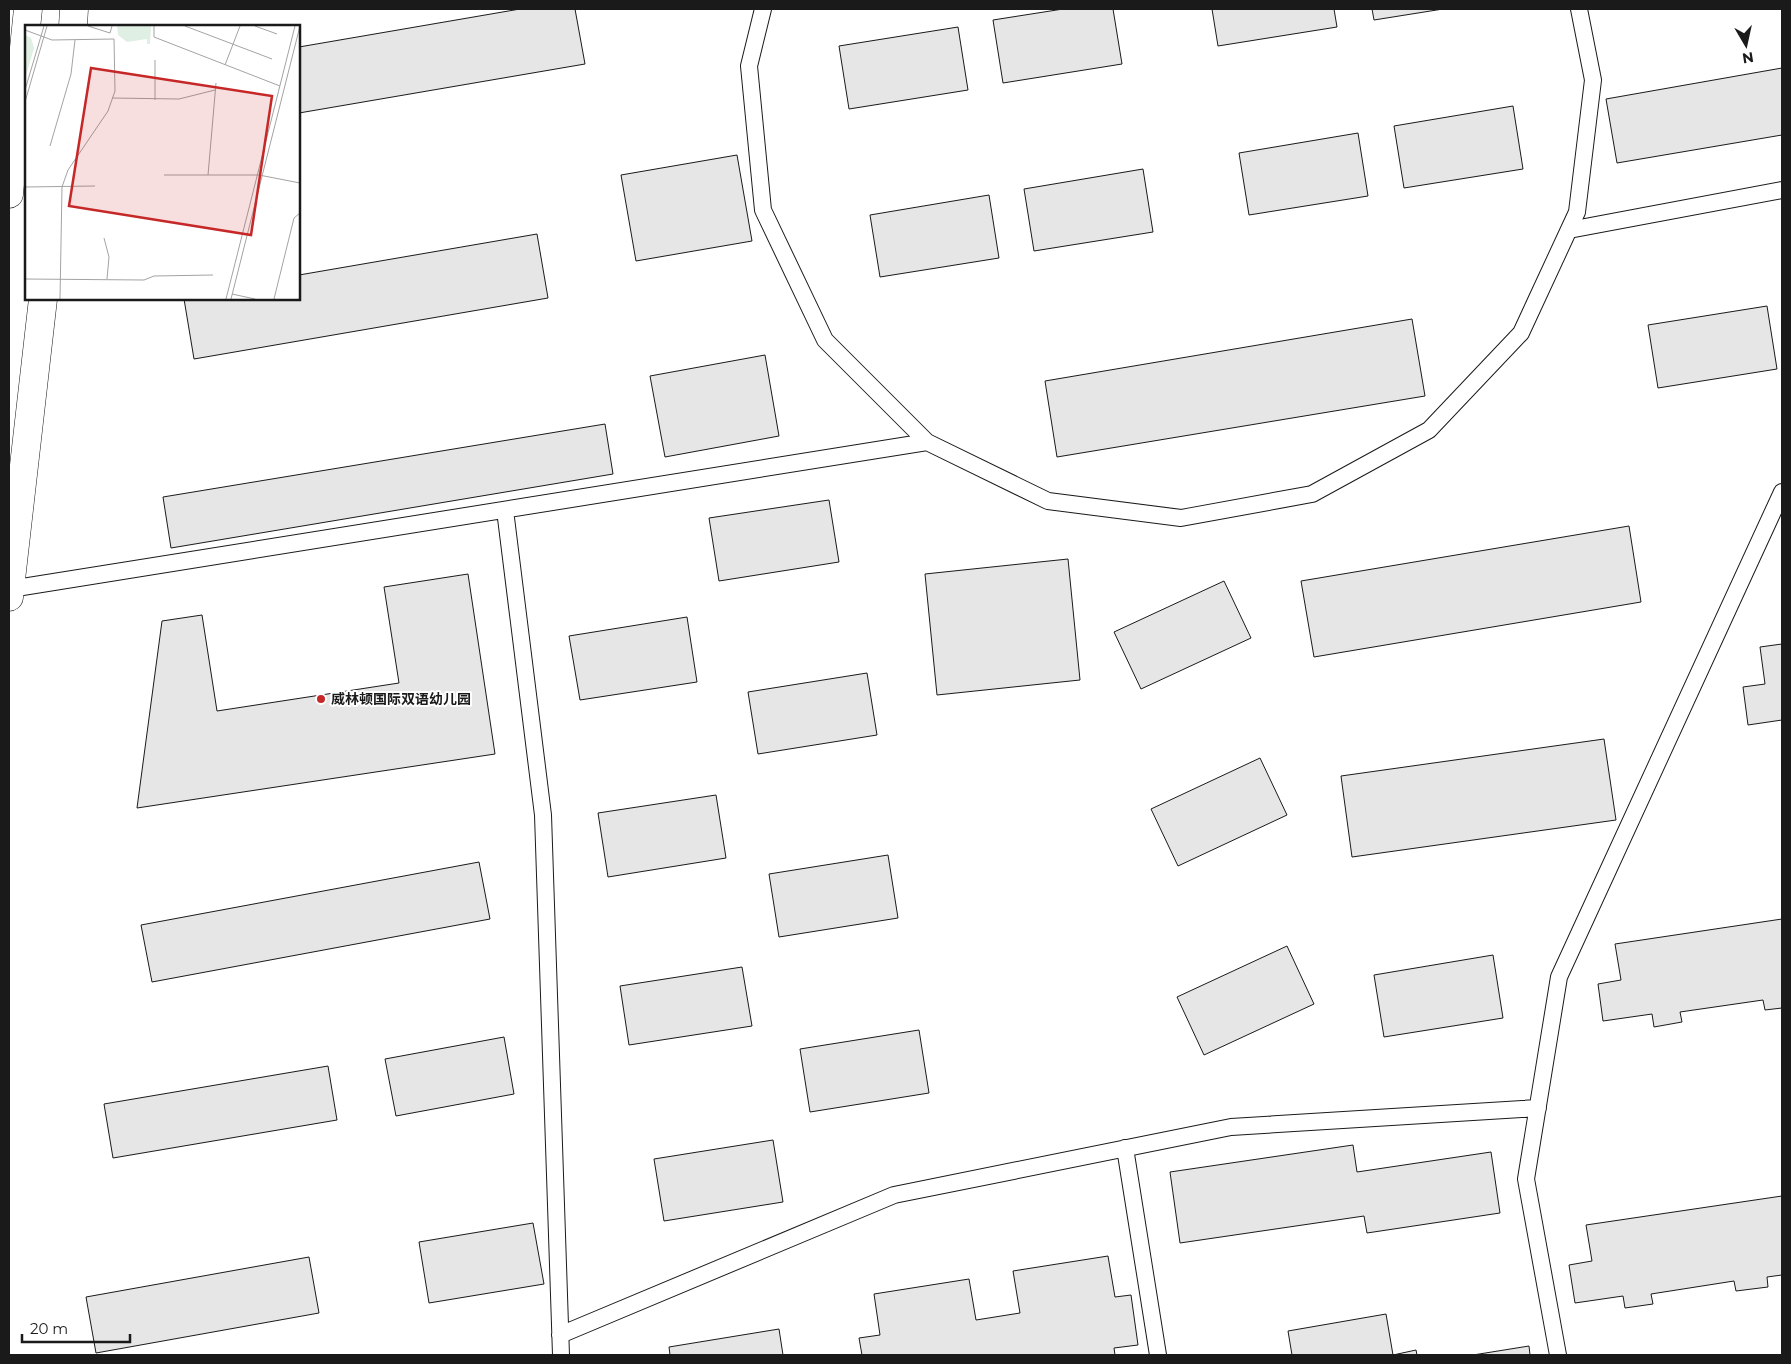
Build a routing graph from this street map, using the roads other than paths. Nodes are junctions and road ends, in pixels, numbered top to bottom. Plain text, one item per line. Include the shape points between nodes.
1 (28, 9) edge
2 (74, 9) edge
3 (764, 9) edge
4 (1579, 9) edge
5 (26, 25) edge
6 (73, 25) edge
7 (25, 38) edge
8 (1782, 190) edge
9 (9, 194) edge
10 (1569, 230) junction
11 (43, 300) edge
12 (927, 442) junction
13 (1782, 492) edge
14 (505, 510) junction
15 (9, 592) edge
16 (1538, 1108) junction
17 (1125, 1148) junction
18 (560, 1335) junction
19 (561, 1355) edge
20 (1158, 1355) edge
21 (1558, 1355) edge

1 - 5 street
2 - 6 street
3 - 12 lane via 749,66 763,210 825,340
4 - 10 lane via 1593,80 1577,212
7 - 9 street
8 - 10 lane
10 - 12 lane via 1521,333 1429,430 1312,494 1180,518 1048,501
11 - 15 street
12 - 14 lane
13 - 16 lane via 1559,977
14 - 15 lane
14 - 18 lane via 543,815
16 - 17 lane via 1231,1127
16 - 21 lane via 1526,1179
17 - 18 lane via 894,1195
17 - 20 lane
18 - 19 lane

